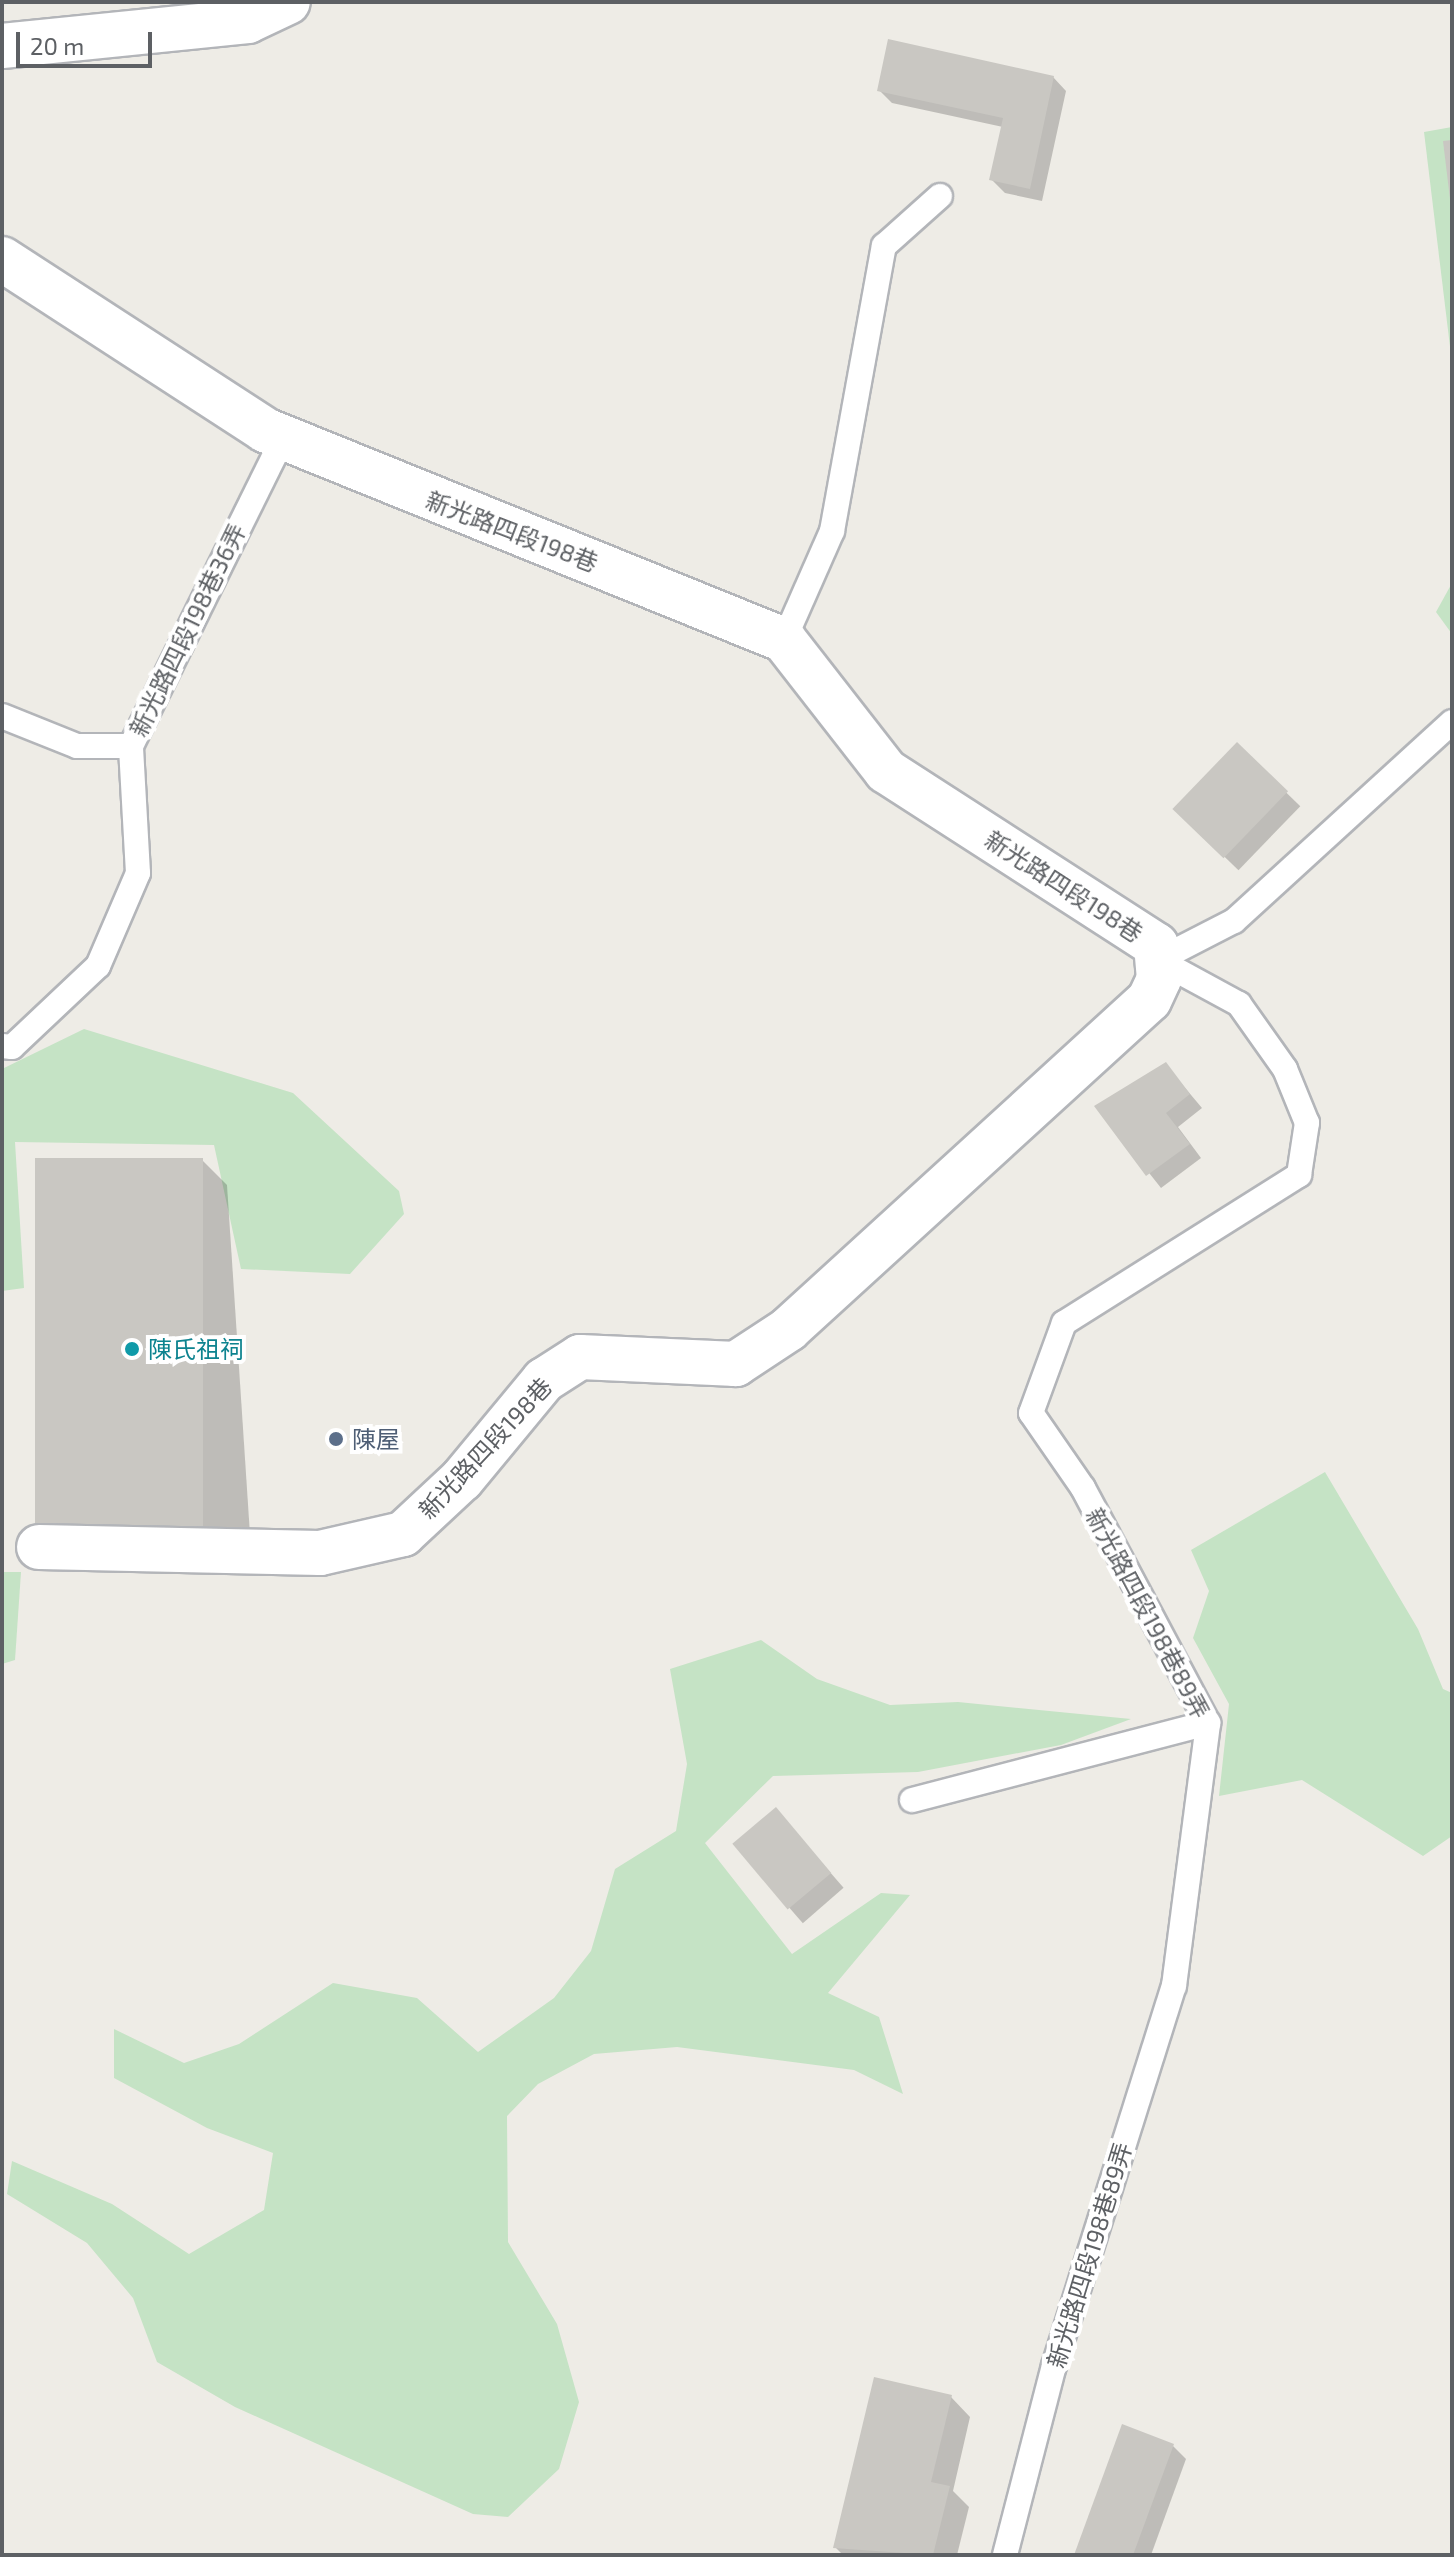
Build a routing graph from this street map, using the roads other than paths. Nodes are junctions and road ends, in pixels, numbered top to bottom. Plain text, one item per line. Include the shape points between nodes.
1 (288, 2) edge
2 (2, 46) edge
3 (940, 196) dead end
4 (2, 259) edge
5 (283, 438) junction
6 (784, 640) junction
7 (2, 716) edge
8 (1452, 722) edge
9 (131, 746) junction
10 (1158, 960) junction
11 (2, 1046) edge
12 (39, 1547) dead end
13 (1208, 1723) junction
14 (912, 1800) dead end
15 (1005, 2555) edge

1 - 2 street via 248,21
3 - 6 lane via 884,246 832,531
4 - 5 street, 新光路四段198巷 via 36,287
5 - 6 street, 新光路四段198巷
5 - 9 lane, 新光路四段198巷36弄
6 - 10 street, 新光路四段198巷 via 886,771 1156,945
7 - 9 lane, 新光路四段198巷36弄 via 77,746
8 - 10 lane via 1234,921
9 - 11 lane via 138,873 110,939 98,966 12,1047
10 - 12 street, 新光路四段198巷 via 1149,1000 789,1329 736,1364 580,1357 544,1380 462,1479 403,1534 320,1553
10 - 13 lane, 新光路四段198巷89弄 via 1239,1004 1285,1069 1307,1123 1299,1175 1064,1323 1031,1413 1083,1488
13 - 14 lane
13 - 15 lane, 新光路四段198巷89弄 via 1174,1986 1054,2366

